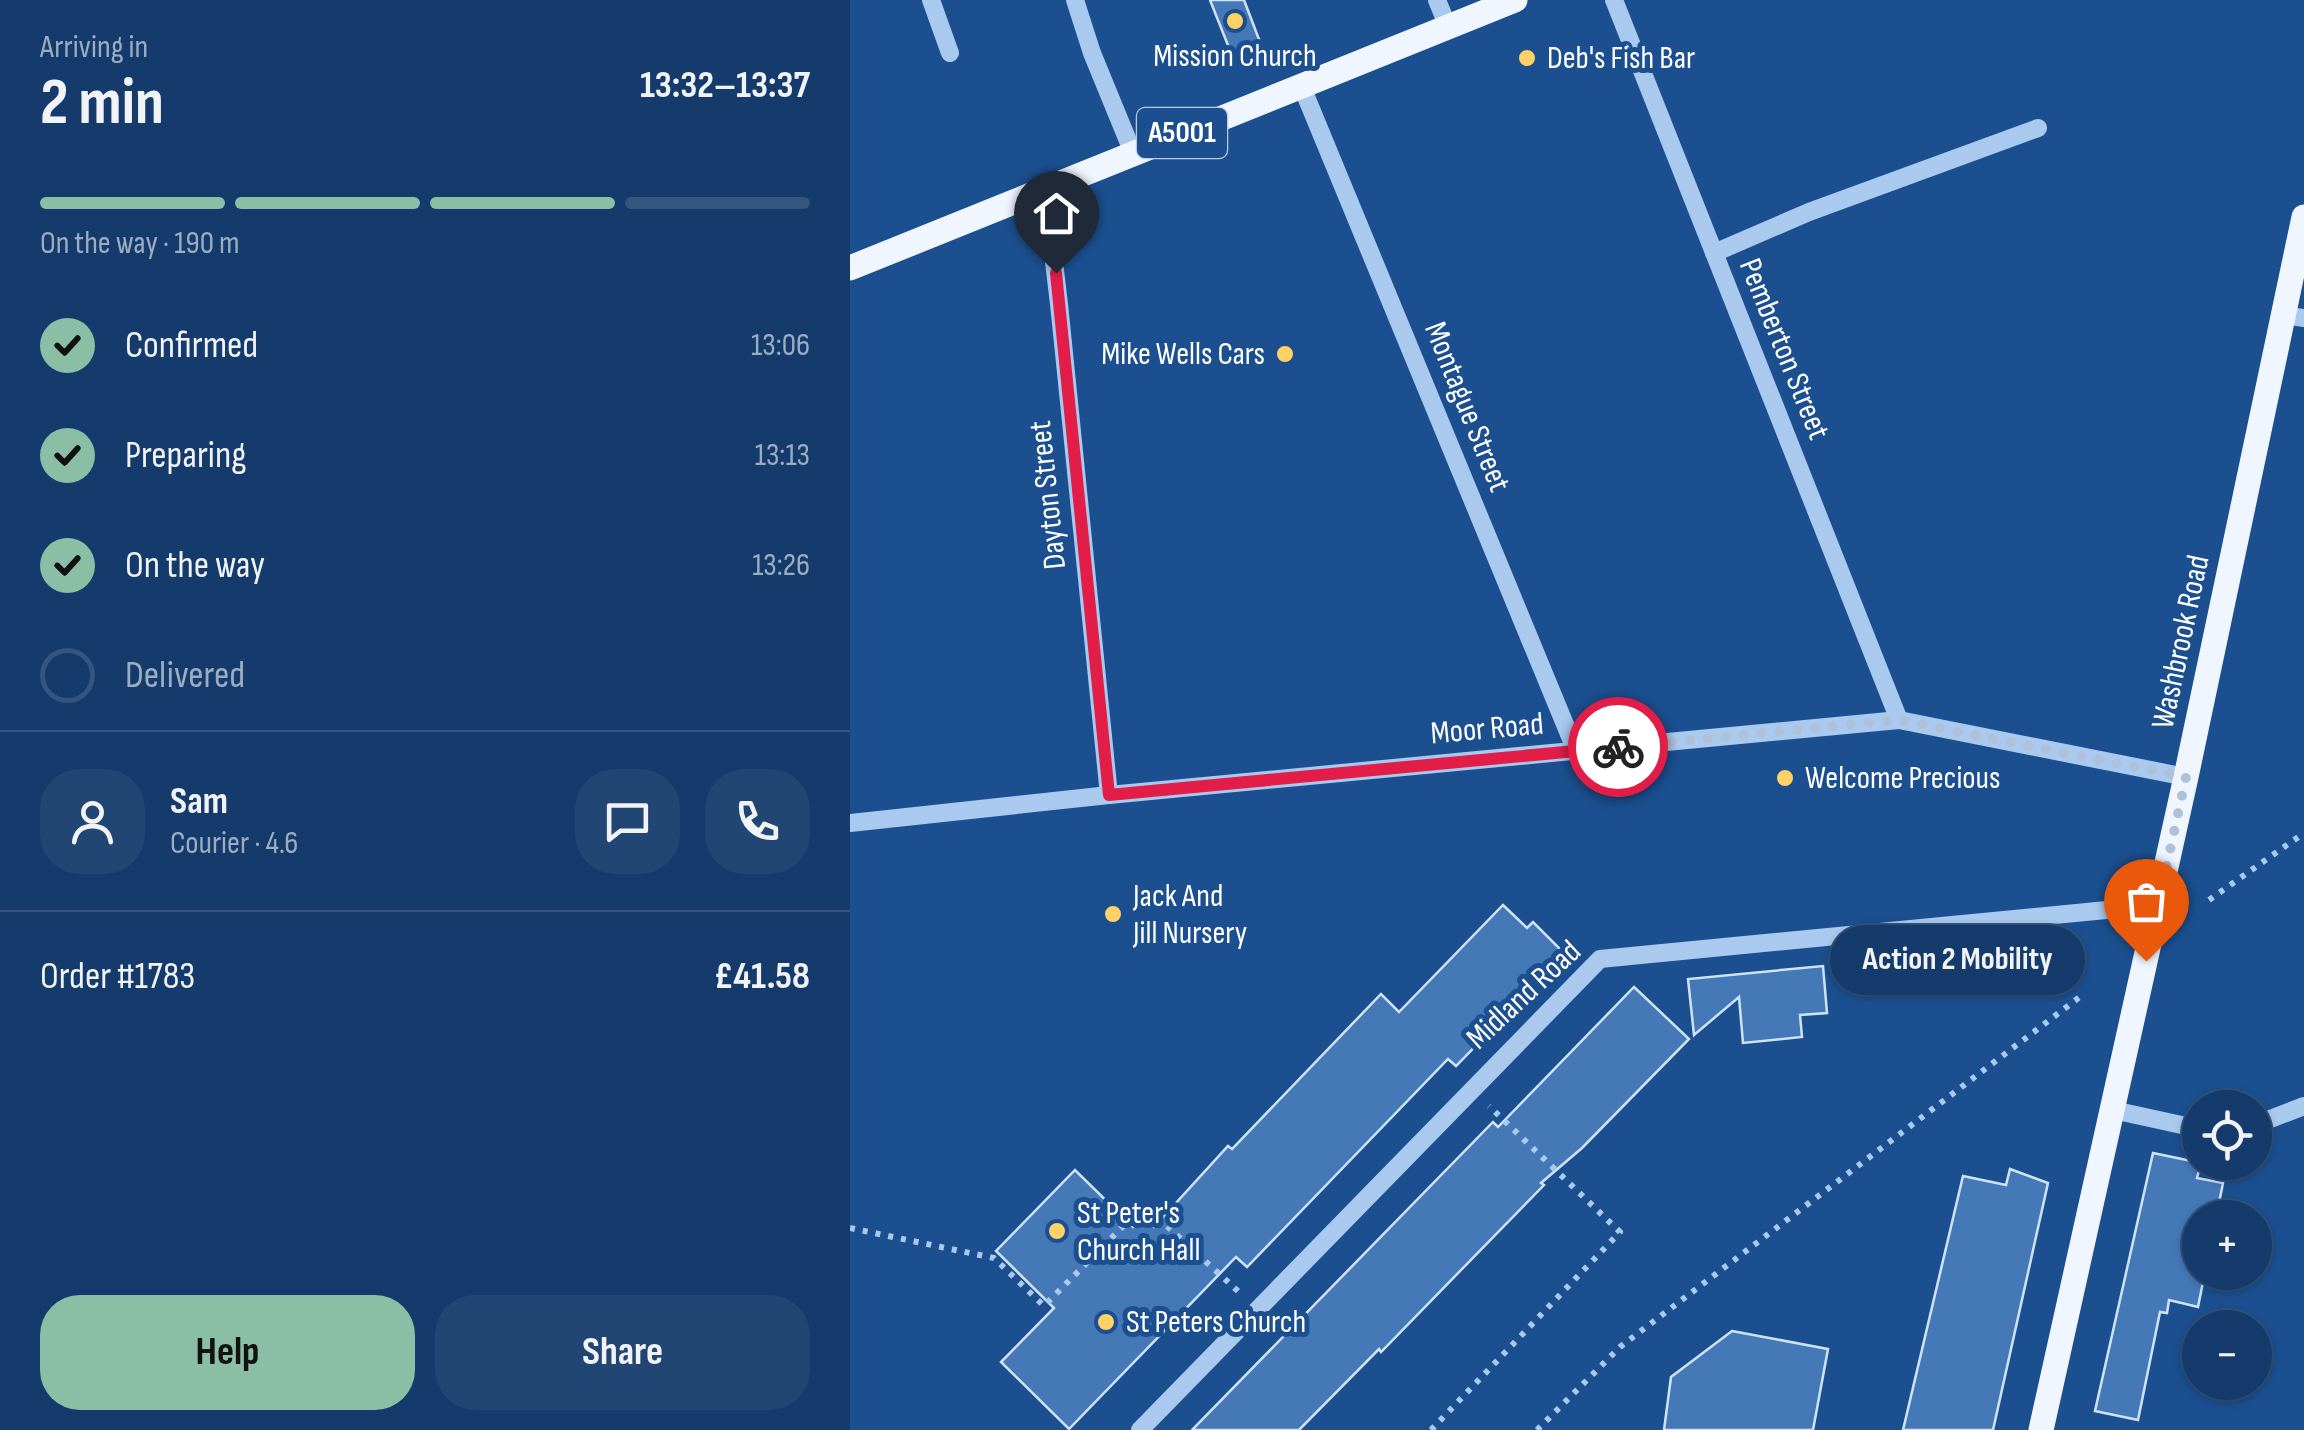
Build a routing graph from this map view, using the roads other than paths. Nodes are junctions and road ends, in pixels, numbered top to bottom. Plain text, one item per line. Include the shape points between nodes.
1 (932, 0) edge
2 (1074, 0) edge
3 (1437, 0) edge
4 (1516, 0) edge
5 (1614, 0) edge
6 (1448, 27) junction
7 (950, 53) dead end
8 (1302, 86) junction
9 (2038, 128) dead end
10 (1133, 153) junction
11 (1039, 192) junction
12 (2304, 217) edge
13 (1714, 253) junction
14 (850, 268) edge
15 (2293, 317) edge
16 (1899, 720) junction
17 (1576, 751) junction
18 (2186, 777) junction
19 (1109, 795) junction
20 (850, 824) edge
21 (2158, 905) junction
22 (2304, 1106) edge
23 (2112, 1110) junction
24 (2272, 1118) edge
25 (2182, 1125) edge
26 (1140, 1430) edge
27 (2041, 1430) edge

1 - 7 street
2 - 10 street
3 - 6 street
4 - 6 main road, A5001
5 - 13 street, Pemberton Street
6 - 8 main road, A5001
8 - 10 main road, A5001
8 - 17 street, Montague Street
9 - 13 street
10 - 11 main road, A5001
11 - 14 main road, A5001
11 - 19 street, Dayton Street via 1048,210 1060,304
12 - 15 main road, Washbrook Road
13 - 16 street, Pemberton Street
15 - 18 main road, Washbrook Road
16 - 17 street, Moor Road
16 - 18 street, Moor Road
17 - 19 street, Moor Road
18 - 21 main road, Washbrook Road
19 - 20 street, Moor Road
21 - 23 main road, Washbrook Road
21 - 26 street, Midland Road via 1600,959
22 - 24 street
23 - 25 street
23 - 27 main road, Washbrook Road

